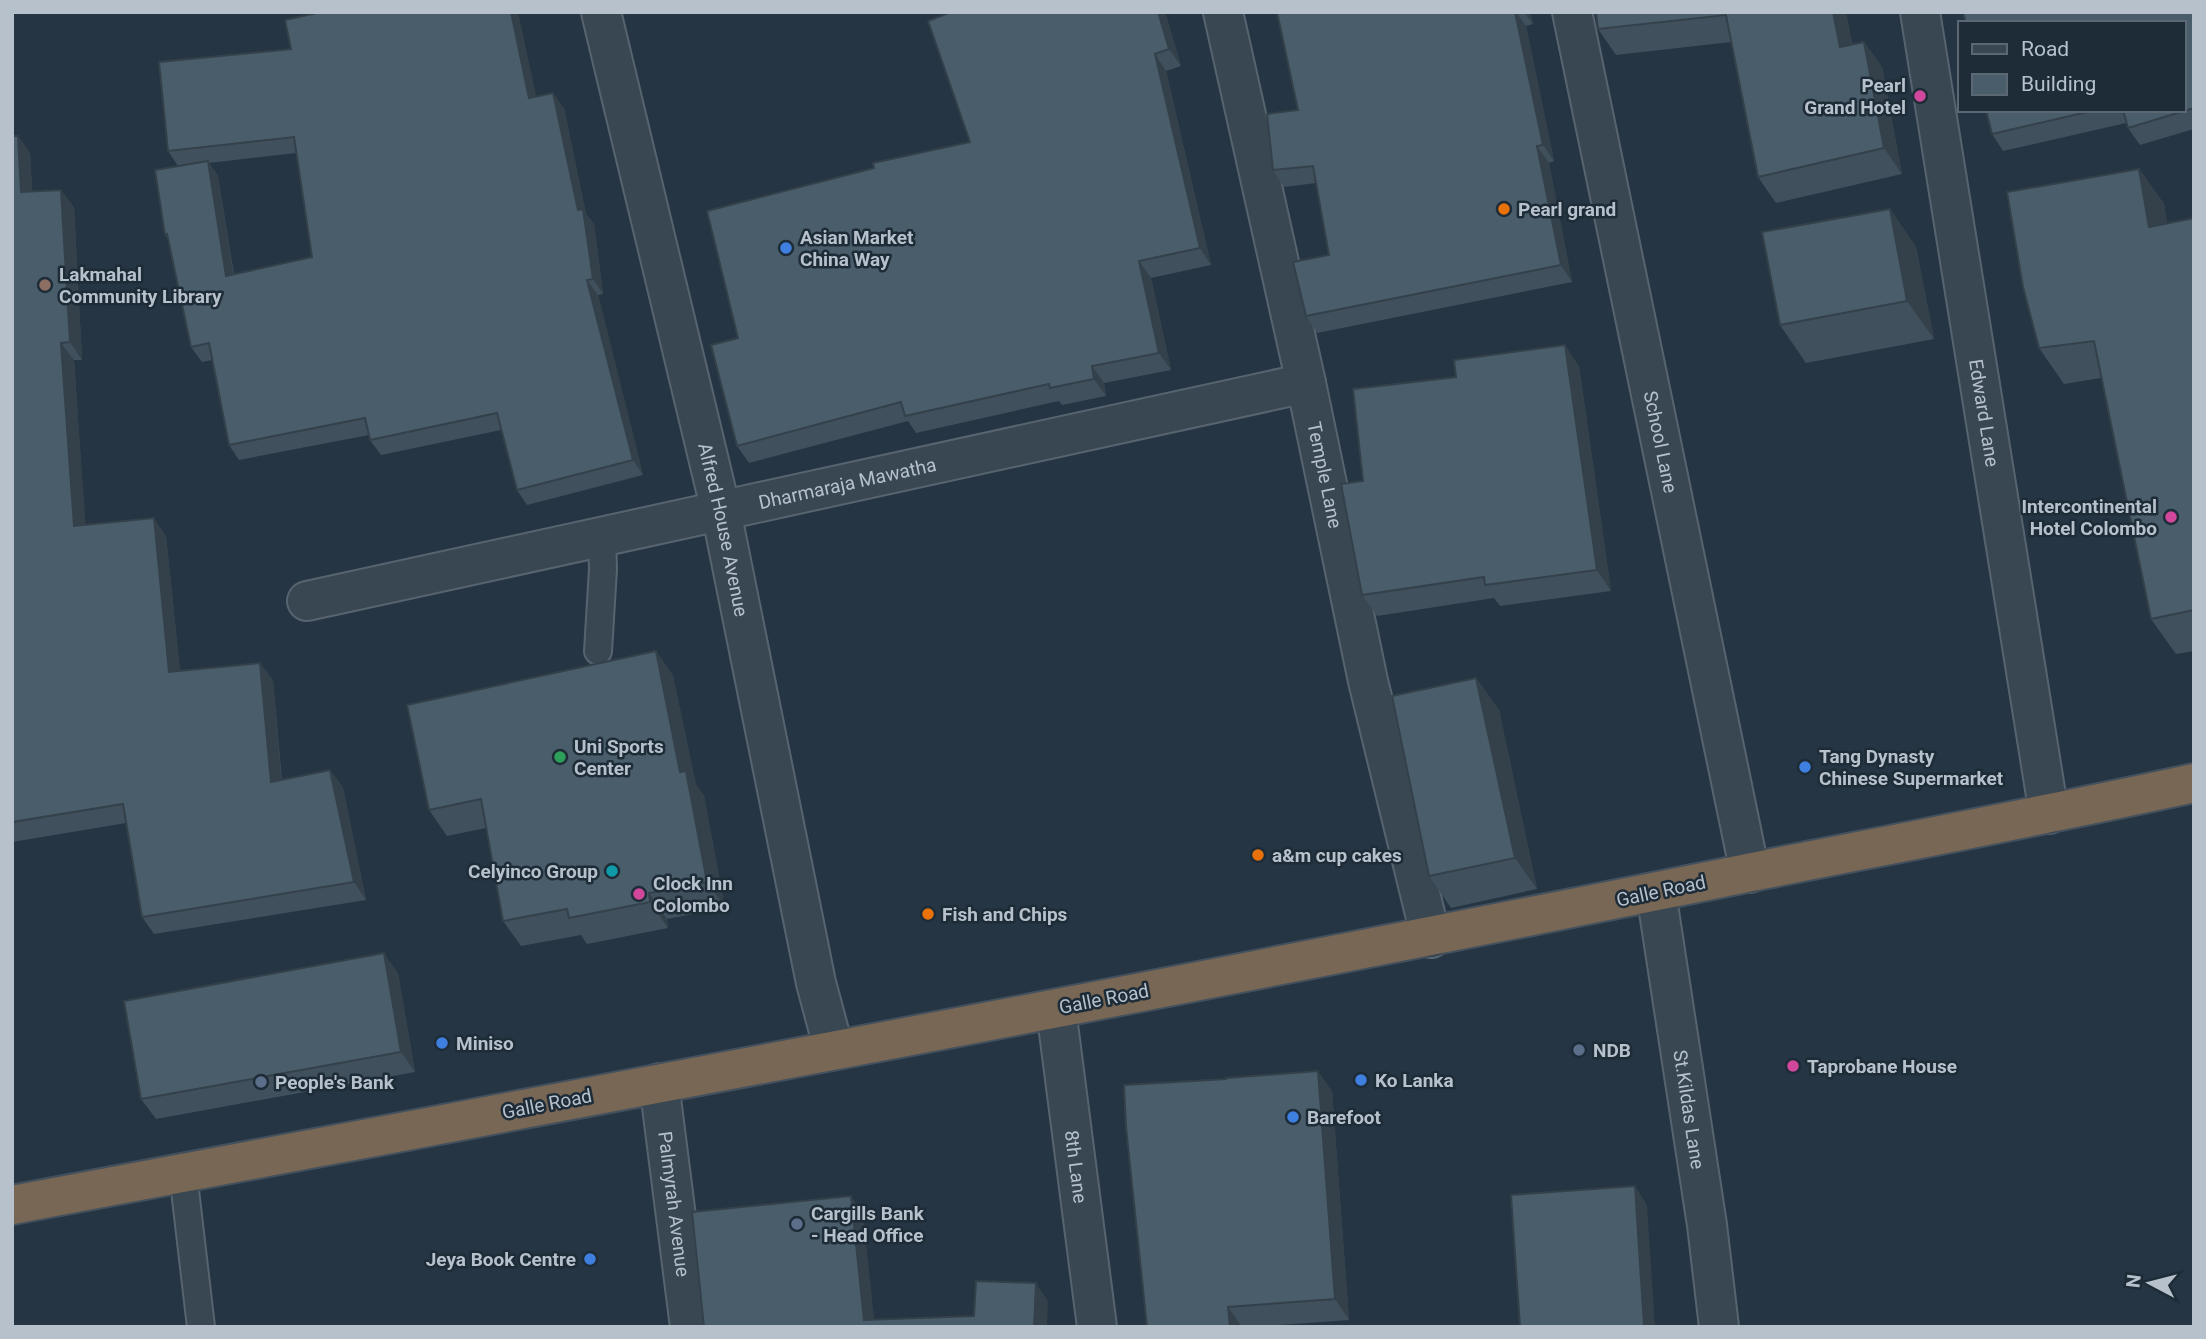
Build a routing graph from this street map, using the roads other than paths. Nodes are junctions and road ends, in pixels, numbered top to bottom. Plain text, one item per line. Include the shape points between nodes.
1 (601, 12) edge
2 (1223, 12) edge
3 (1572, 12) edge
4 (1920, 12) edge
5 (1306, 383) junction
6 (721, 510) junction
7 (602, 538) junction
8 (307, 601) dead end
9 (598, 651) dead end
10 (2194, 783) edge
11 (2049, 814) junction
12 (1750, 873) junction
13 (1656, 892) junction
14 (1431, 938) junction
15 (1056, 1009) junction
16 (834, 1050) junction
17 (659, 1083) junction
18 (183, 1173) junction
19 (12, 1205) edge
20 (201, 1327) edge
21 (690, 1327) edge
22 (1097, 1327) edge
23 (1719, 1327) edge

1 - 6 street, Alfred House Avenue
2 - 5 street, Temple Lane
3 - 12 street, School Lane
4 - 11 street, Edward Lane
5 - 6 street, Dharmaraja Mawatha
5 - 14 street, Temple Lane via 1368,681
6 - 7 street, Dharmaraja Mawatha
6 - 16 street, Alfred House Avenue via 816,983
7 - 8 street, Dharmaraja Mawatha
7 - 9 lane
10 - 11 highway, Galle Road
11 - 12 highway, Galle Road
12 - 13 highway, Galle Road
13 - 14 highway, Galle Road
13 - 23 street, St.Kildas Lane
14 - 15 highway, Galle Road
15 - 16 highway, Galle Road
15 - 22 street, 8th Lane
16 - 17 highway, Galle Road
17 - 18 highway, Galle Road
17 - 21 street, Palmyrah Avenue
18 - 19 highway, Galle Road
18 - 20 lane

